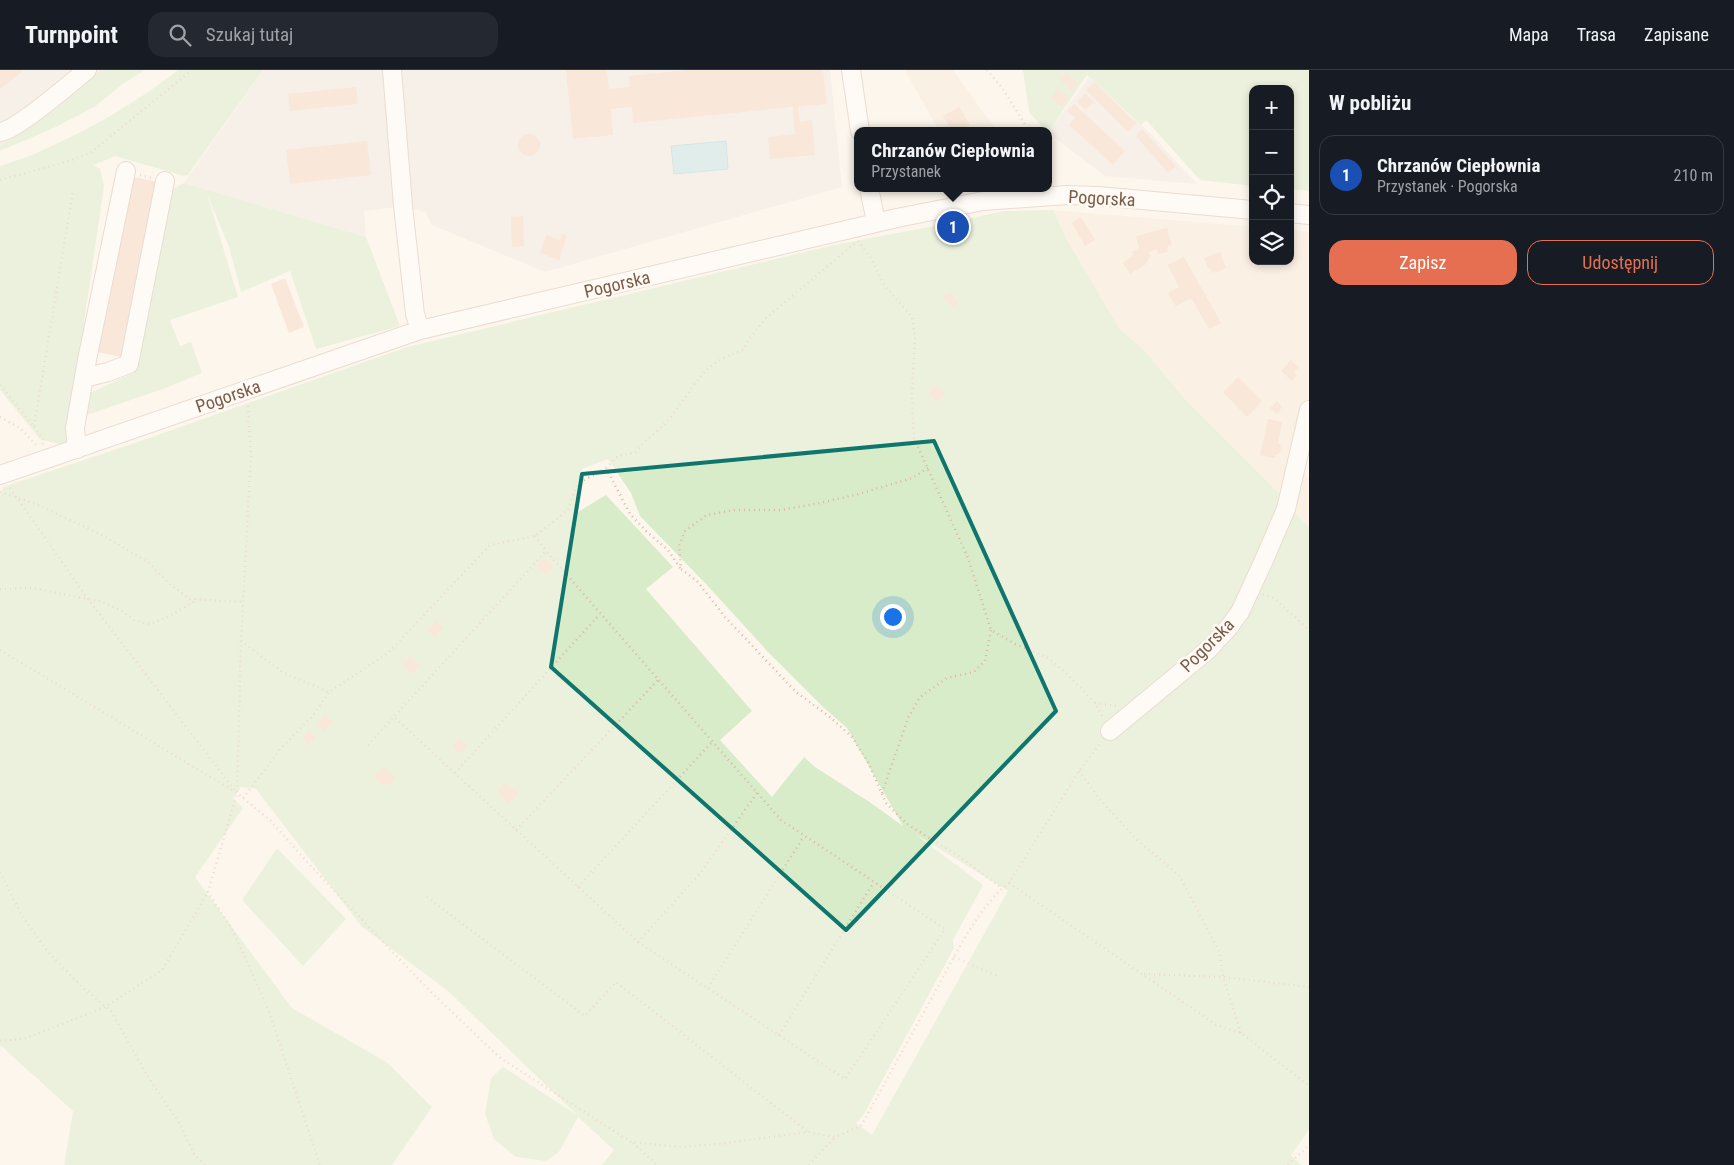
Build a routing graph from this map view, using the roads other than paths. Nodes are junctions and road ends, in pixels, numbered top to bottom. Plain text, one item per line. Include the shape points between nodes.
1 (87, 70) edge
2 (392, 70) edge
3 (851, 70) edge
4 (859, 127) edge
5 (0, 132) edge
6 (126, 171) road end
7 (166, 181) road end
8 (871, 192) edge
9 (1249, 210) edge
10 (1294, 213) edge
11 (1309, 215) edge
12 (876, 222) junction
13 (420, 330) junction
14 (84, 378) junction
15 (1309, 410) edge
16 (77, 449) junction
17 (0, 475) edge
18 (1110, 731) road end

1 - 5 street via 37,110 6,132
2 - 13 street via 403,206
3 - 4 street
6 - 14 street
7 - 14 street via 129,364
8 - 12 street
9 - 12 street, Pogorska via 1067,195 983,201
10 - 11 street
12 - 13 street, Pogorska via 857,234
13 - 16 street, Pogorska
14 - 16 street via 76,428
15 - 18 street, Pogorska via 1286,509 1240,612 1210,649
16 - 17 street, Pogorska

